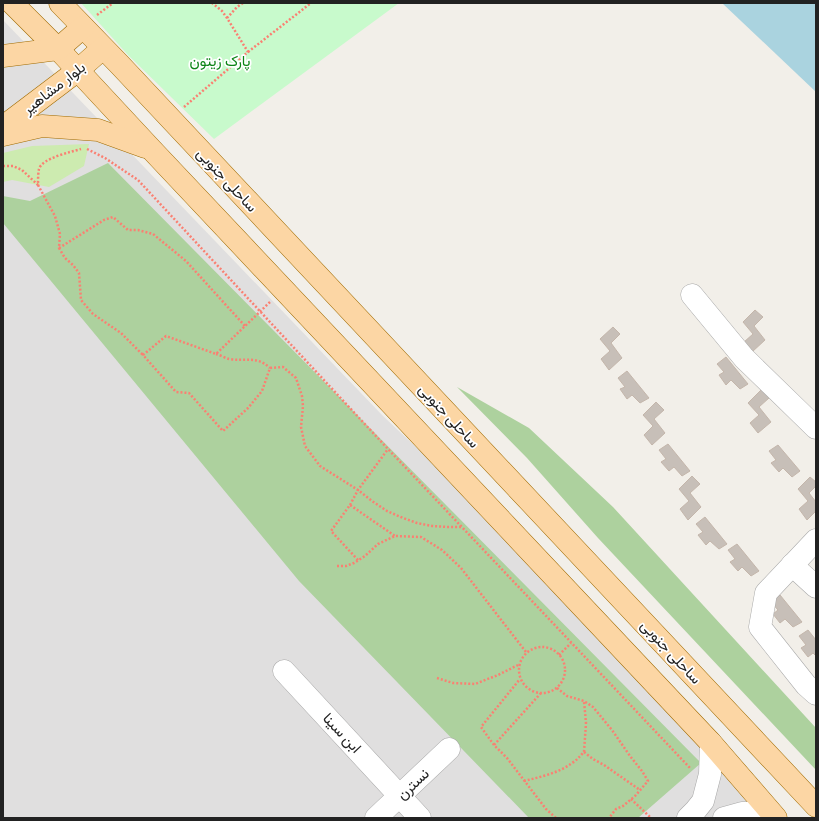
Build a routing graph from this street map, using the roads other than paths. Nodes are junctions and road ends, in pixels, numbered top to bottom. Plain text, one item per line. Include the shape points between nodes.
1 (12, 3) edge
2 (60, 3) edge
3 (83, 27) junction
4 (103, 48) junction
5 (58, 49) junction
6 (3, 56) edge
7 (77, 71) junction
8 (3, 127) edge
9 (3, 135) edge
10 (151, 149) junction
11 (692, 295) dead end
12 (816, 428) edge
13 (816, 540) edge
14 (792, 565) junction
15 (816, 587) edge
16 (284, 671) dead end
17 (816, 694) edge
18 (711, 743) junction
19 (449, 749) dead end
20 (705, 793) junction
21 (399, 796) junction
22 (816, 806) edge
23 (773, 815) edge
24 (376, 818) edge
25 (420, 818) edge
26 (688, 818) edge
27 (716, 818) edge
28 (724, 818) edge

1 - 5 main road
2 - 3 main road, ساحلی جنوبی
3 - 4 main road, ساحلی جنوبی
3 - 5 main road, بلوار مشاهیر
4 - 7 main road, بلوار مشاهیر
4 - 22 main road, ساحلی جنوبی
5 - 6 main road, بلوار مشاهیر
5 - 7 main road
7 - 8 main road, بلوار مشاهیر
7 - 10 main road
9 - 10 main road via 42,126 98,130
10 - 18 main road
11 - 12 street via 744,358
13 - 14 street
14 - 15 street
14 - 17 street via 766,593 760,627
16 - 21 street, ابن سینا
18 - 20 street via 710,774
18 - 23 main road
19 - 21 street, نسترن
20 - 26 street
20 - 27 street via 717,813
21 - 24 street, نسترن
21 - 25 street, ابن سینا
23 - 28 street via 742,813

